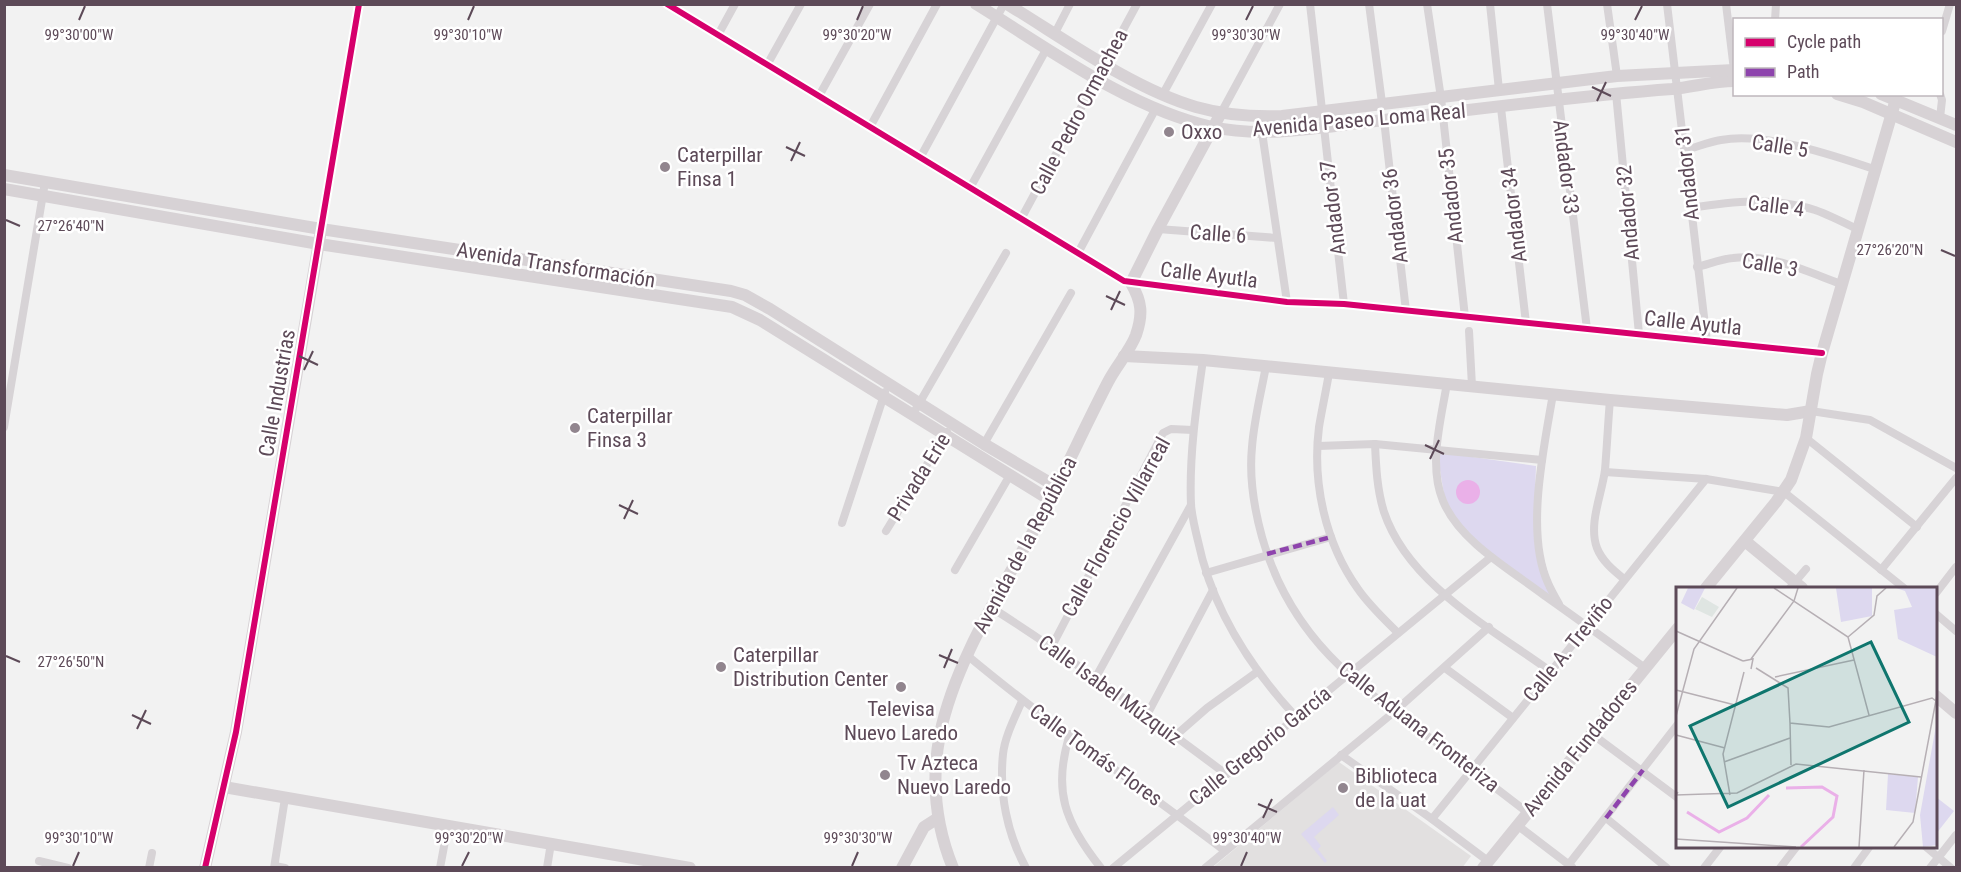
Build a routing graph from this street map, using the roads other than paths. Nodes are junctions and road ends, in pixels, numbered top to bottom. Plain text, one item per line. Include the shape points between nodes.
1 (359, 4) edge
2 (667, 4) edge
3 (735, 4) edge
4 (801, 4) edge
5 (870, 4) edge
6 (937, 4) edge
7 (976, 4) edge
8 (1006, 4) edge
9 (1070, 4) edge
10 (1137, 4) edge
11 (1212, 4) edge
12 (1280, 4) edge
13 (1310, 4) edge
14 (1369, 4) edge
15 (1427, 4) edge
16 (1490, 4) edge
17 (1547, 4) edge
18 (1607, 4) edge
19 (1667, 4) edge
20 (1726, 4) edge
21 (1950, 4) edge
22 (998, 18) junction
23 (1943, 25) edge
24 (1055, 33) junction
25 (718, 35) junction
26 (1047, 48) junction
27 (1733, 62) edge
28 (1105, 64) junction
29 (768, 65) junction
30 (1733, 70) edge
31 (1676, 72) junction
32 (1617, 76) junction
33 (1097, 78) junction
34 (1733, 81) edge
35 (1555, 84) junction
36 (1678, 88) junction
37 (1499, 90) junction
38 (1616, 93) junction
39 (1163, 94) junction
40 (819, 96) junction
41 (1844, 96) edge
42 (1887, 96) edge
43 (1941, 96) edge
44 (1441, 98) junction
45 (1896, 99) junction
46 (1557, 100) junction
47 (1382, 103) junction
48 (1156, 108) junction
49 (1501, 108) junction
50 (1322, 111) junction
51 (1221, 113) junction
52 (1442, 114) junction
53 (1891, 115) junction
54 (1941, 118) junction
55 (1384, 120) junction
56 (1956, 125) edge
57 (870, 127) junction
58 (1214, 127) junction
59 (1323, 128) junction
60 (1262, 132) junction
61 (1956, 142) edge
62 (1685, 150) junction
63 (920, 158) junction
64 (1874, 169) junction
65 (4, 175) edge
66 (45, 182) junction
67 (970, 188) junction
68 (4, 189) edge
69 (42, 196) junction
70 (1691, 208) junction
71 (255, 218) junction
72 (1021, 219) junction
73 (1857, 228) junction
74 (321, 229) junction
75 (1158, 230) junction
76 (253, 232) junction
77 (358, 235) junction
78 (1277, 238) junction
79 (319, 243) junction
80 (356, 249) junction
81 (459, 250) junction
82 (1006, 253) dead end
83 (1078, 253) junction
84 (458, 264) junction
85 (567, 267) junction
86 (1697, 267) junction
87 (565, 280) junction
88 (1131, 283) junction
89 (1841, 285) junction
90 (697, 286) junction
91 (1071, 293) dead end
92 (695, 300) junction
93 (1287, 302) junction
94 (1344, 304) junction
95 (1406, 311) junction
96 (1465, 317) junction
97 (1526, 323) junction
98 (1587, 329) junction
99 (1469, 331) dead end
100 (1639, 334) junction
101 (819, 340) junction
102 (1707, 342) junction
103 (812, 352) junction
104 (1822, 353) junction
105 (1124, 356) junction
106 (846, 357) junction
107 (1203, 360) junction
108 (1266, 366) junction
109 (865, 368) junction
110 (839, 369) junction
111 (1329, 373) junction
112 (860, 382) junction
113 (1447, 383) junction
114 (890, 384) junction
115 (1472, 386) junction
116 (1553, 394) junction
117 (883, 396) junction
118 (1610, 400) junction
119 (916, 408) junction
120 (1810, 411) junction
121 (952, 423) junction
122 (4, 427) edge
123 (1193, 430) junction
124 (945, 435) junction
125 (1806, 438) junction
126 (984, 444) junction
127 (1375, 444) junction
128 (1318, 446) junction
129 (1437, 450) junction
130 (1542, 460) junction
131 (1956, 468) edge
132 (1605, 471) junction
133 (1010, 475) junction
134 (1956, 478) edge
135 (1706, 479) junction
136 (1057, 487) junction
137 (1784, 492) junction
138 (1050, 500) junction
139 (1191, 505) junction
140 (842, 523) dead end
141 (1917, 526) junction
142 (886, 531) dead end
143 (1331, 537) junction
144 (1745, 541) junction
145 (1267, 554) junction
146 (1491, 557) junction
147 (1956, 567) edge
148 (1806, 569) dead end
149 (955, 570) dead end
150 (1881, 570) junction
151 (1206, 573) junction
152 (1624, 579) junction
153 (1707, 587) edge
154 (1795, 587) edge
155 (1903, 587) edge
156 (1213, 590) junction
157 (1937, 591) edge
158 (1444, 595) junction
159 (1561, 607) junction
160 (992, 608) junction
161 (1937, 616) edge
162 (1587, 626) junction
163 (1489, 627) junction
164 (1956, 631) edge
165 (1398, 633) junction
166 (1673, 643) edge
167 (1052, 645) junction
168 (968, 656) junction
169 (1445, 668) junction
170 (1645, 668) junction
171 (1550, 671) junction
172 (1257, 672) junction
173 (1347, 675) junction
174 (1096, 677) junction
175 (1937, 698) edge
176 (1022, 701) junction
177 (1394, 712) junction
178 (1956, 713) edge
179 (1147, 715) junction
180 (1296, 717) junction
181 (1513, 718) junction
182 (1676, 726) edge
183 (1070, 734) junction
184 (1592, 734) junction
185 (1174, 736) junction
186 (1341, 755) junction
187 (1472, 769) junction
188 (1643, 770) junction
189 (1226, 774) junction
190 (224, 787) junction
191 (1676, 797) edge
192 (285, 798) junction
193 (1527, 812) junction
194 (1177, 815) junction
195 (938, 818) junction
196 (1606, 818) junction
197 (1432, 819) junction
198 (448, 825) junction
199 (1517, 825) junction
200 (1956, 835) edge
201 (551, 843) junction
202 (1719, 848) edge
203 (1795, 848) edge
204 (1868, 848) edge
205 (1927, 848) edge
206 (1225, 851) junction
207 (152, 853) dead end
208 (1938, 857) junction
209 (39, 861) dead end
210 (634, 863) edge
211 (1485, 864) edge
212 (1571, 866) edge
213 (68, 867) edge
214 (149, 867) edge
215 (205, 867) edge
216 (274, 867) edge
217 (285, 867) edge
218 (440, 867) edge
219 (547, 867) edge
220 (690, 867) edge
221 (902, 867) edge
222 (953, 867) edge
223 (1026, 867) edge
224 (1101, 867) edge
225 (1113, 867) edge
226 (1205, 867) edge
227 (1667, 867) edge
228 (1704, 867) edge
229 (1780, 867) edge
230 (1854, 867) edge
231 (1930, 867) edge
232 (1951, 867) edge

1 - 74 street, Calle Industrias
2 - 25 street, Calle Ayutla
3 - 25 street
4 - 29 street
5 - 40 street
6 - 57 street
7 - 22 street, Avenida Paseo Loma Real
8 - 22 street
8 - 24 street, Avenida Paseo Loma Real
9 - 24 street
10 - 28 street, Calle Pedro Ormachea
11 - 39 street
12 - 51 street
13 - 50 street, Andador 37
14 - 47 street
15 - 44 street, Andador 35
16 - 37 street
17 - 35 street, Andador 33
18 - 32 street
19 - 31 street, Andador 31
20 - 27 street
21 - 23 street
22 - 26 street, Avenida Paseo Loma Real
22 - 63 street
24 - 28 street, Avenida Paseo Loma Real
25 - 29 street, Calle Ayutla
26 - 33 street, Avenida Paseo Loma Real
26 - 67 street
28 - 33 street, Calle Pedro Ormachea
28 - 39 street, Avenida Paseo Loma Real
29 - 40 street, Calle Ayutla
30 - 31 street, Avenida Paseo Loma Real
31 - 32 street, Avenida Paseo Loma Real
31 - 36 street, Andador 31
32 - 35 street, Avenida Paseo Loma Real
33 - 48 street, Avenida Paseo Loma Real
33 - 72 street, Calle Pedro Ormachea
34 - 36 street, Avenida Paseo Loma Real
35 - 37 street, Avenida Paseo Loma Real
35 - 46 street, Andador 33
36 - 38 street, Avenida Paseo Loma Real
36 - 62 street, Andador 31
37 - 44 street, Avenida Paseo Loma Real
38 - 46 street, Avenida Paseo Loma Real
38 - 100 street, Andador 32
39 - 51 street, Avenida Paseo Loma Real
40 - 57 street, Calle Ayutla
41 - 53 street
42 - 45 street
43 - 54 street
44 - 47 street, Avenida Paseo Loma Real
44 - 52 street, Andador 35
45 - 53 street
45 - 54 street
46 - 49 street, Avenida Paseo Loma Real
46 - 98 street, Andador 33
47 - 50 street, Avenida Paseo Loma Real
48 - 58 street, Avenida Paseo Loma Real
48 - 83 street
49 - 52 street, Avenida Paseo Loma Real
49 - 97 street, Andador 34
50 - 51 street, Avenida Paseo Loma Real via 1252,117
50 - 59 street, Andador 37
51 - 58 street
52 - 55 street, Avenida Paseo Loma Real
52 - 96 street, Andador 35
53 - 61 street
53 - 64 street
54 - 56 street
55 - 59 street, Avenida Paseo Loma Real
55 - 95 street, Andador 36
57 - 63 street, Calle Ayutla
58 - 60 street, Avenida Paseo Loma Real
58 - 75 street
59 - 60 street, Avenida Paseo Loma Real
59 - 94 street, Andador 37
60 - 78 street
62 - 64 street, Calle 5 via 1721,140 1770,141
62 - 70 street, Andador 31
63 - 67 street, Calle Ayutla
64 - 73 street
65 - 66 street, Avenida Transformación
66 - 69 street
66 - 71 street, Avenida Transformación
67 - 72 street, Calle Ayutla
68 - 69 street, Avenida Transformación
69 - 76 street, Avenida Transformación
69 - 122 street
70 - 73 street, Calle 4 via 1731,201 1772,202 1816,211
70 - 86 street, Andador 31
71 - 74 street, Avenida Transformación
71 - 76 street
72 - 83 street, Calle Ayutla
73 - 89 street
74 - 77 street, Avenida Transformación
74 - 79 street, Calle Industrias
75 - 78 street, Calle 6
75 - 88 street
76 - 79 street, Avenida Transformación
77 - 80 street
77 - 81 street, Avenida Transformación
78 - 93 street
79 - 80 street, Avenida Transformación
79 - 190 street, Calle Industrias
80 - 84 street, Avenida Transformación
81 - 84 street
81 - 85 street, Avenida Transformación
82 - 119 street
83 - 88 street, Calle Ayutla
84 - 87 street, Avenida Transformación
85 - 87 street
85 - 90 street, Avenida Transformación
86 - 89 street, Calle 3 via 1735,257 1758,258
86 - 102 street, Andador 31
87 - 92 street, Avenida Transformación
88 - 93 street, Calle Ayutla
88 - 105 street, Avenida de la República via 1140,298 1141,314 1136,336
89 - 104 street
90 - 92 street
90 - 101 street, Avenida Transformación via 745,295
91 - 126 street
92 - 103 street, Avenida Transformación via 742,310
93 - 94 street, Calle Ayutla
94 - 95 street, Calle Ayutla
95 - 96 street, Calle Ayutla
96 - 97 street, Calle Ayutla
97 - 98 street, Calle Ayutla
98 - 100 street, Calle Ayutla
99 - 115 street
100 - 102 street, Calle Ayutla
101 - 103 street
101 - 106 street, Avenida Transformación
102 - 104 street, Calle Ayutla
103 - 110 street, Avenida Transformación
104 - 120 street
105 - 107 street
105 - 136 street, Avenida de la República
106 - 109 street, Avenida Transformación
106 - 110 street
107 - 108 street
107 - 123 street
108 - 111 street
108 - 145 street, Calle Aduana Fronteriza via 1252,447 1252,472 1254,500
109 - 112 street
109 - 114 street, Avenida Transformación
110 - 112 street, Avenida Transformación
111 - 113 street
111 - 128 street
112 - 117 street, Avenida Transformación
113 - 115 street
113 - 129 street
114 - 117 street
114 - 119 street, Avenida Transformación
115 - 116 street
116 - 118 street
116 - 130 street
117 - 119 street, Avenida Transformación
117 - 140 street
118 - 120 street via 1787,415
118 - 132 street
119 - 121 street, Avenida Transformación
119 - 124 street, Avenida Transformación
120 - 125 street
120 - 131 street via 1870,420
121 - 124 street, Privada Erie
121 - 126 street, Avenida Transformación
123 - 139 street
123 - 167 street, Calle Florencio Villarreal via 1171,429 1163,433
124 - 133 street, Avenida Transformación
124 - 142 street, Privada Erie
125 - 137 street
125 - 141 street
126 - 136 street, Avenida Transformación
127 - 128 street
127 - 129 street
127 - 158 street via 1384,512 1411,561
128 - 143 street via 1321,500
129 - 130 street
129 - 146 street via 1443,500 1457,524
130 - 159 street via 1539,541 1547,583
132 - 135 street
132 - 152 street via 1595,522 1596,546 1608,566
133 - 138 street, Avenida Transformación
133 - 149 street
134 - 141 street
135 - 137 street
135 - 152 street, Calle A. Treviño
136 - 138 street, Avenida de la República
137 - 144 street
137 - 150 street
138 - 160 street, Avenida de la República
139 - 151 street
139 - 174 street
141 - 150 street
143 - 145 street
143 - 165 street via 1358,589
144 - 153 street
144 - 154 street
145 - 151 street
145 - 173 street, Calle Aduana Fronteriza via 1304,627
146 - 158 street, Calle Gregorio García
146 - 159 street
147 - 157 street
148 - 154 street
150 - 155 street
151 - 156 street
152 - 162 street, Calle A. Treviño
156 - 172 street via 1218,606
156 - 179 street
158 - 163 street
158 - 165 street, Calle Gregorio García
159 - 162 street
160 - 167 street, Calle Isabel Múzquiz
160 - 168 street, Avenida de la República
161 - 164 street
162 - 170 street
162 - 171 street, Calle A. Treviño
163 - 169 street
163 - 171 street
165 - 173 street, Calle Gregorio García
166 - 170 street, Avenida Fundadores
167 - 174 street, Calle Isabel Múzquiz
168 - 176 street, Calle Tomás Flores
168 - 195 street, Avenida de la República via 954,684 940,735 935,789
169 - 177 street
169 - 181 street
170 - 184 street, Avenida Fundadores
171 - 181 street, Calle A. Treviño
172 - 180 street
172 - 185 street
173 - 177 street, Calle Aduana Fronteriza
173 - 180 street, Calle Gregorio García
174 - 179 street, Calle Isabel Múzquiz
175 - 178 street
176 - 183 street, Calle Tomás Flores
176 - 223 street via 1003,753 1003,794 1009,826
177 - 186 street
177 - 187 street, Calle Aduana Fronteriza
179 - 185 street, Calle Isabel Múzquiz
180 - 189 street, Calle Gregorio García
181 - 187 street, Calle A. Treviño
182 - 188 street
183 - 194 street, Calle Tomás Flores
183 - 224 street via 1062,759 1064,804 1077,835
184 - 188 street
184 - 193 street, Avenida Fundadores
185 - 189 street, Calle Isabel Múzquiz
186 - 197 street
186 - 206 street
187 - 193 street, Calle Aduana Fronteriza
187 - 197 street, Calle A. Treviño
188 - 191 street
188 - 196 street
189 - 194 street, Calle Gregorio García
190 - 192 street
190 - 215 street, Calle Industrias
192 - 198 street
192 - 216 street
193 - 199 street, Avenida Fundadores
194 - 206 street, Calle Tomás Flores
194 - 225 street, Calle Gregorio García
195 - 221 street via 924,827
195 - 222 street, Avenida de la República
196 - 212 street
196 - 227 street
197 - 211 street
198 - 201 street
198 - 218 street
199 - 211 street, Avenida Fundadores
199 - 212 street
200 - 208 street
201 - 210 street
201 - 219 street
202 - 228 street
203 - 229 street
204 - 230 street
205 - 208 street
206 - 226 street
207 - 214 street
208 - 231 street
208 - 232 street
209 - 213 street
210 - 220 street
216 - 217 street

